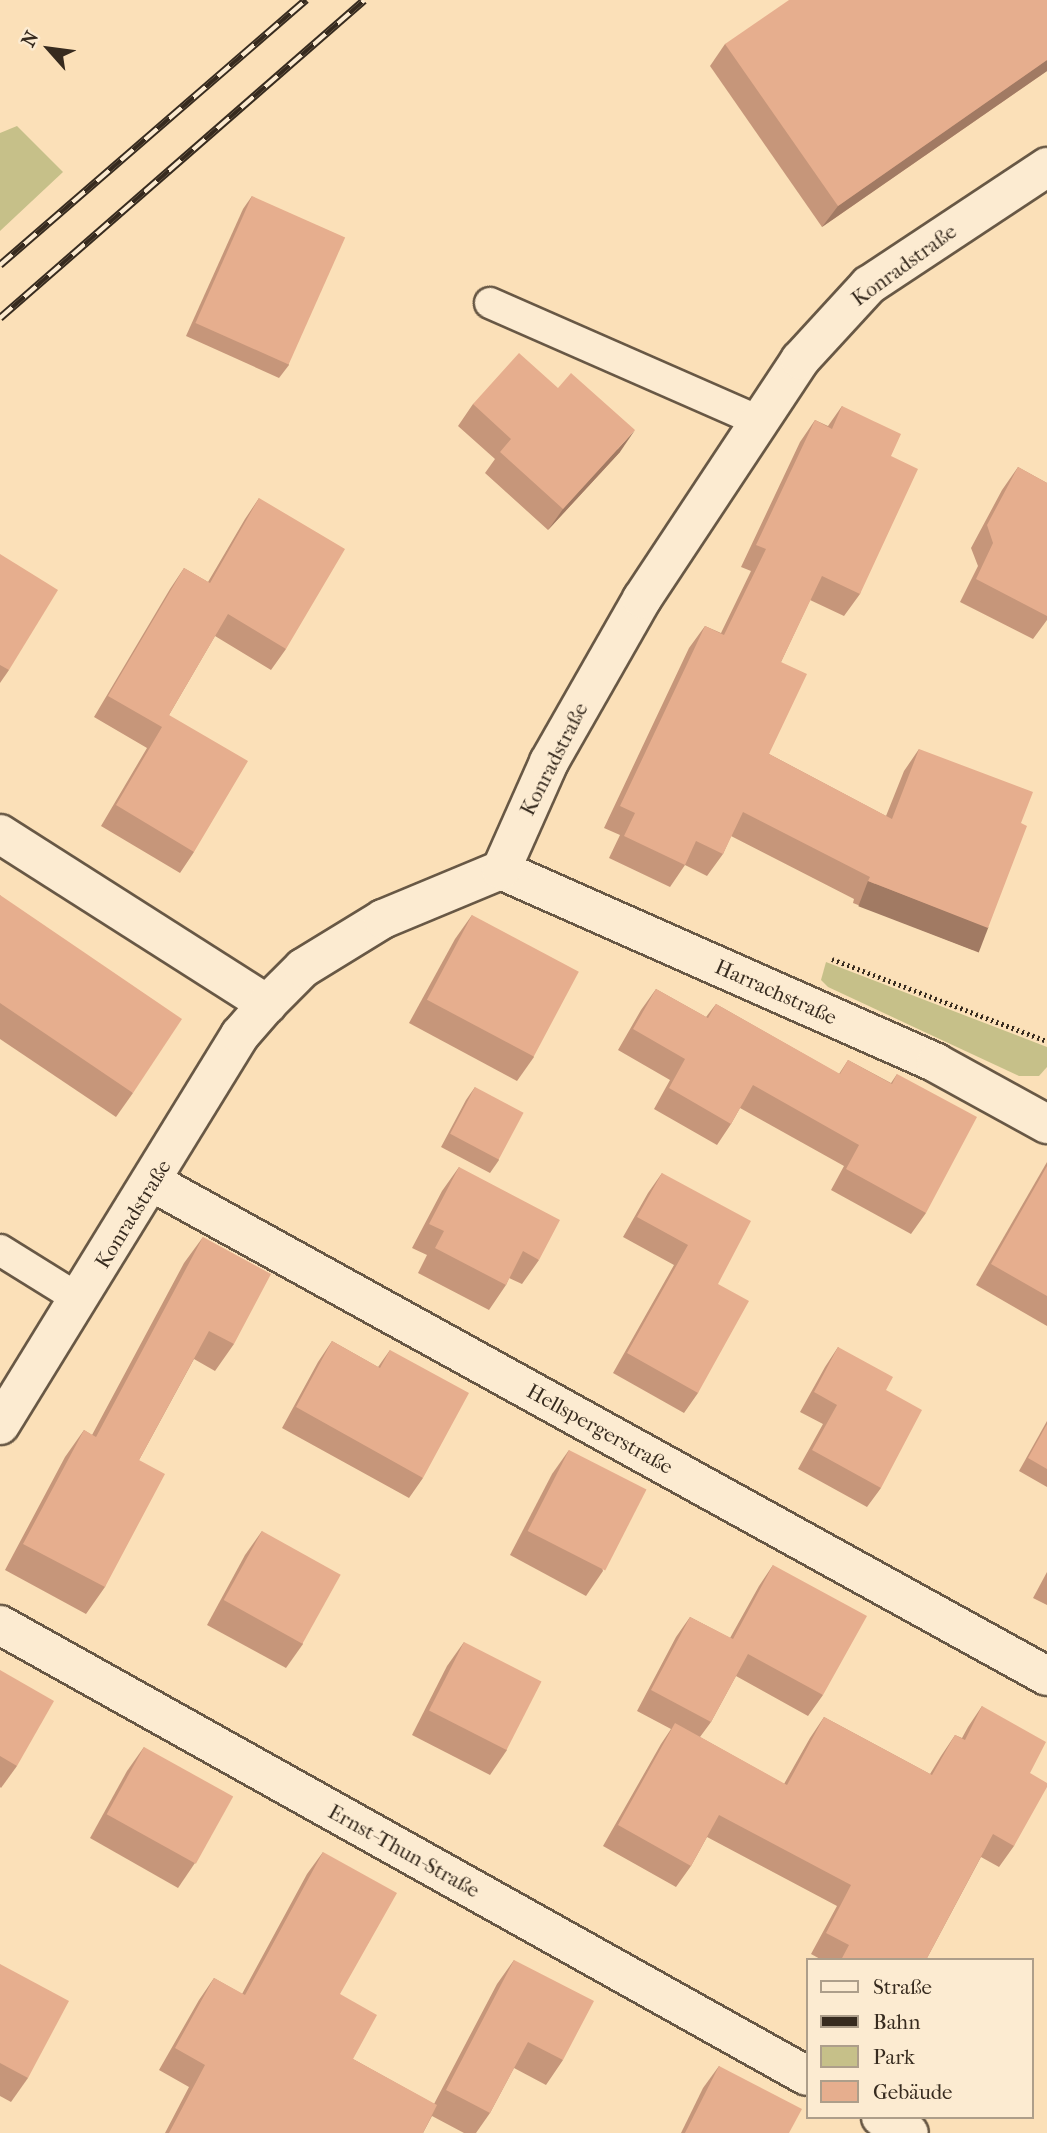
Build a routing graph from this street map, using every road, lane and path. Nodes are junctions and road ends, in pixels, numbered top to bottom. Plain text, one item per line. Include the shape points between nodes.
1 (1047, 167) edge
2 (491, 303) dead end
3 (758, 421) junction
4 (0, 834) edge
5 (501, 870) junction
6 (267, 1004) junction
7 (1047, 1124) edge
8 (152, 1182) junction
9 (0, 1250) edge
10 (79, 1299) junction
11 (0, 1425) edge
12 (0, 1625) edge
13 (1047, 1676) edge
14 (806, 2075) edge
15 (884, 2119) edge
16 (909, 2133) edge

1 - 3 street, Konradstraße via 869,285 800,360
2 - 3 lane
3 - 5 street, Konradstraße via 636,610 549,762
4 - 6 street
5 - 6 street, Konradstraße via 383,919 303,968
5 - 7 street, Harrachstraße via 936,1063
6 - 8 street, Konradstraße via 240,1035
8 - 10 street, Konradstraße
8 - 13 street, Hellspergerstraße
9 - 10 lane
10 - 11 street, Konradstraße
12 - 14 street, Ernst-Thun-Straße
15 - 16 street

